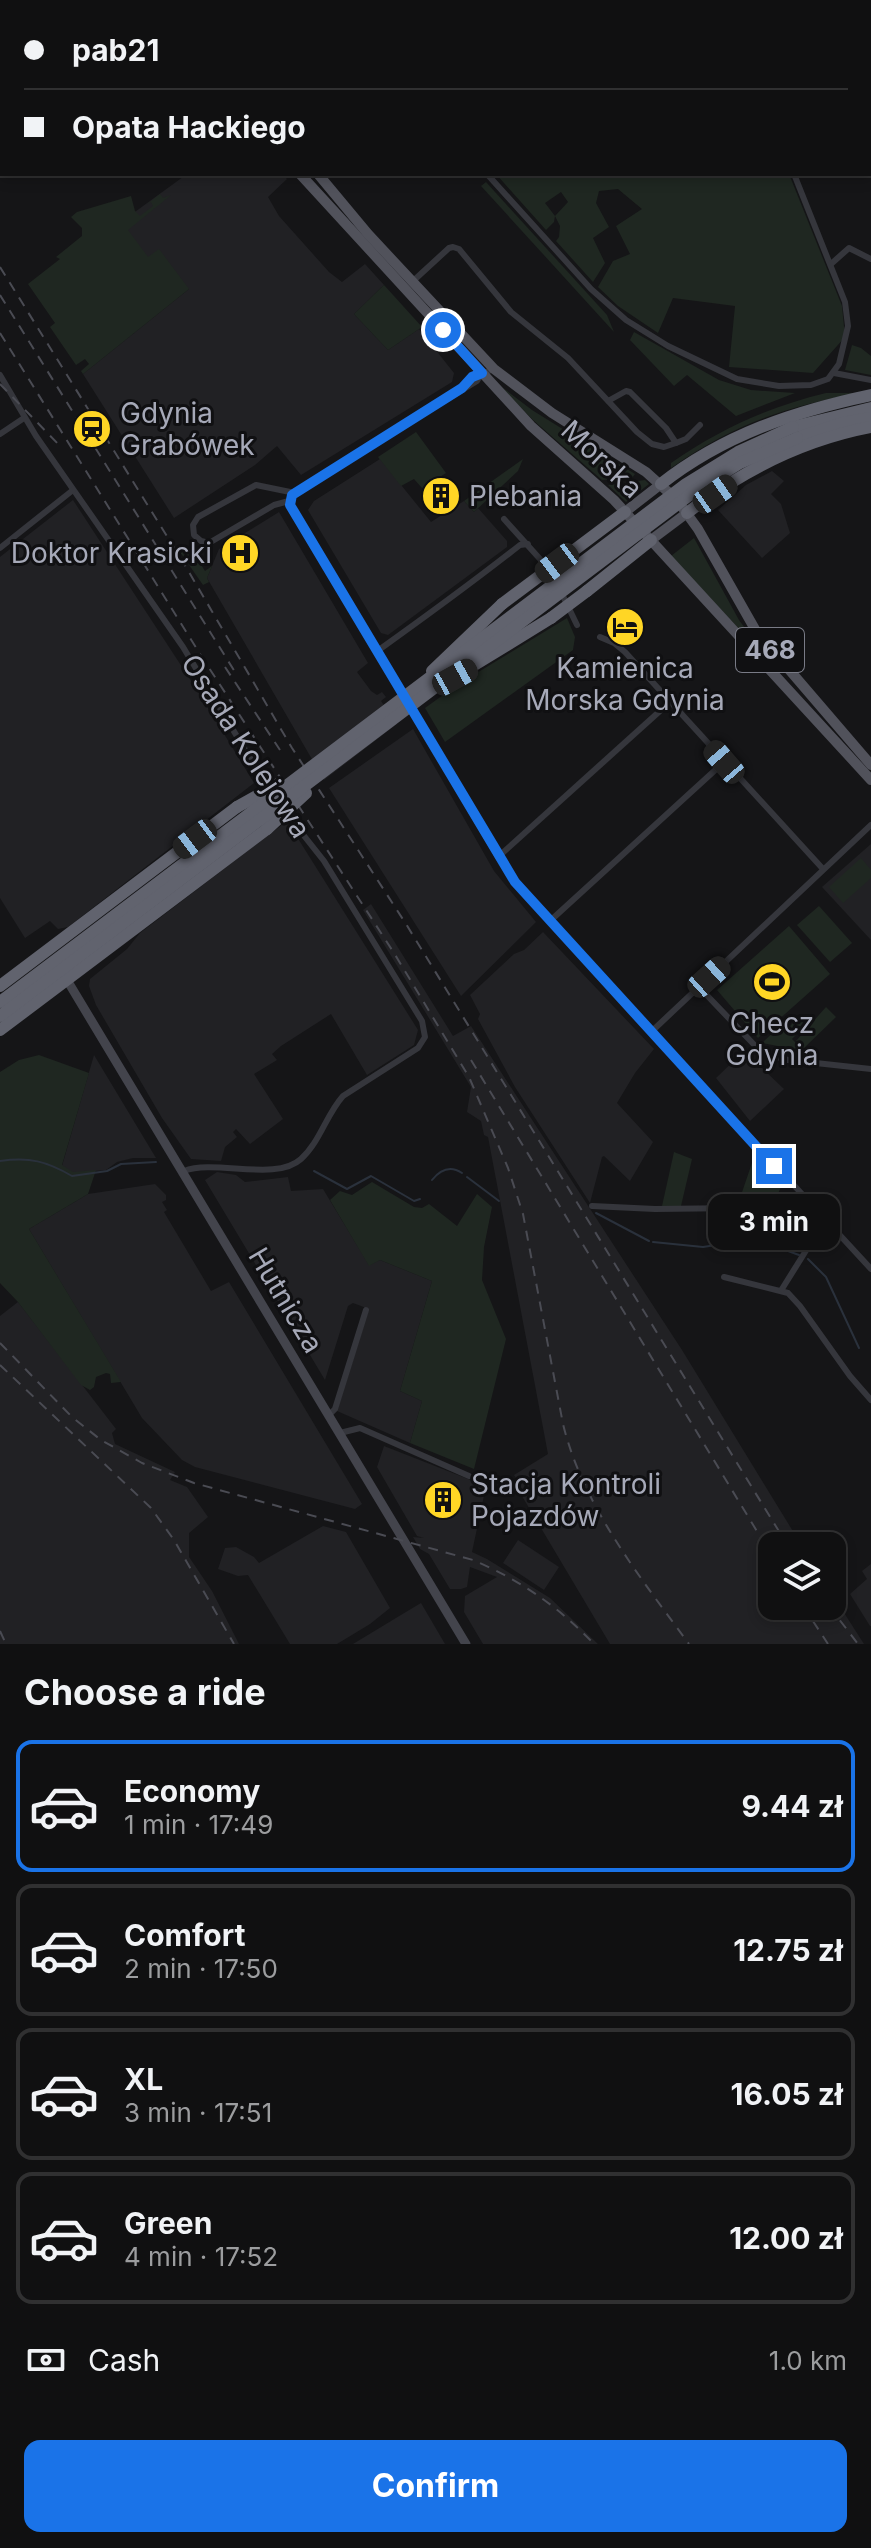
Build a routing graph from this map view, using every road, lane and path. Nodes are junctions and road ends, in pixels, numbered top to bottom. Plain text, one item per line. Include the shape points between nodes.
1 (302, 176) edge
2 (320, 176) edge
3 (489, 176) edge
4 (795, 176) edge
5 (871, 259) edge
6 (831, 264) junction
7 (412, 282) junction
8 (494, 369) junction
9 (482, 373) junction
10 (834, 373) junction
11 (0, 375) edge
12 (871, 380) edge
13 (871, 395) edge
14 (608, 401) junction
15 (871, 408) edge
16 (24, 418) junction
17 (871, 418) edge
18 (700, 425) dead end
19 (871, 427) edge
20 (795, 433) junction
21 (0, 434) edge
22 (731, 439) junction
23 (676, 443) junction
24 (747, 472) junction
25 (661, 484) junction
26 (73, 490) junction
27 (295, 493) junction
28 (289, 501) junction
29 (625, 512) junction
30 (687, 513) junction
31 (504, 519) dead end
32 (651, 540) junction
33 (528, 544) junction
34 (0, 548) edge
35 (577, 625) dead end
36 (600, 637) dead end
37 (376, 652) junction
38 (411, 698) junction
39 (671, 701) junction
40 (323, 758) junction
41 (336, 762) junction
42 (724, 762) junction
43 (871, 765) edge
44 (871, 780) edge
45 (276, 800) junction
46 (871, 825) edge
47 (498, 857) junction
48 (823, 869) junction
49 (550, 921) junction
50 (66, 936) junction
51 (47, 951) junction
52 (87, 964) junction
53 (67, 980) junction
54 (0, 986) edge
55 (699, 987) junction
56 (0, 1002) edge
57 (0, 1016) edge
58 (0, 1030) edge
59 (651, 1032) junction
60 (871, 1069) edge
61 (184, 1171) junction
62 (592, 1206) dead end
63 (832, 1229) junction
64 (807, 1249) junction
65 (871, 1269) edge
66 (724, 1277) dead end
67 (782, 1289) junction
68 (366, 1310) dead end
69 (871, 1400) edge
70 (329, 1415) junction
71 (340, 1433) junction
72 (469, 1476) dead end
73 (466, 1644) edge

1 - 9 main road, Morska / 468
2 - 7 main road, Morska / 468
3 - 10 street via 591,289 634,326 744,382 811,385
4 - 6 street
5 - 6 street via 849,248
6 - 10 street via 848,317
7 - 8 main road, Morska / 468
7 - 14 street via 456,247 511,312 568,358
8 - 9 street
8 - 25 main road, Morska / 468
9 - 27 street
9 - 29 main road, Morska / 468 via 542,437
10 - 12 street
11 - 16 street, Osada Kolejowa
13 - 22 highway via 783,417
14 - 23 street via 652,444
14 - 23 street via 630,392
15 - 20 highway
16 - 21 street
16 - 26 street, Osada Kolejowa
17 - 20 highway
18 - 23 street
19 - 24 highway via 808,444
20 - 38 highway, bridge via 695,491
22 - 24 highway
22 - 25 highway
24 - 30 highway
25 - 29 main road
25 - 30 main road, Morska / 468
26 - 34 street
26 - 45 street, Osada Kolejowa via 183,647
27 - 28 street
27 - 28 street via 256,485 198,517 193,532 209,543
28 - 37 street
29 - 32 main road, Morska / 468
29 - 38 highway, bridge via 502,604
30 - 32 main road
30 - 43 main road, Morska / 468 via 756,631
31 - 33 street
32 - 38 highway, bridge via 524,636
32 - 44 main road, Morska / 468
33 - 35 street
33 - 37 street
36 - 39 street via 625,652
37 - 47 street
38 - 40 highway, bridge
38 - 41 highway, bridge
39 - 42 street
39 - 47 street
40 - 50 highway, bridge via 237,807
40 - 56 highway, bridge
41 - 52 highway, bridge via 267,829
41 - 57 highway, bridge
42 - 48 street
42 - 49 street
45 - 50 street via 258,801 233,826 98,928
45 - 52 street via 270,816 105,937
45 - 61 street, Osada Kolejowa via 324,861 422,1021 425,1037 418,1048 343,1096 297,1163
46 - 48 street
47 - 49 street
48 - 55 street
49 - 59 street
50 - 51 highway
51 - 53 main road, Hutnicza via 62,961
51 - 54 highway
52 - 53 highway
53 - 58 highway
53 - 61 main road, Hutnicza
55 - 59 street
55 - 60 street via 762,1053
59 - 63 street
61 - 70 main road, Hutnicza
62 - 64 street via 740,1208 766,1219
63 - 64 street
63 - 65 street
64 - 67 street
66 - 67 street
67 - 69 street via 798,1302
68 - 70 street
70 - 71 main road, Hutnicza
71 - 72 street via 360,1428
71 - 73 main road, Hutnicza

